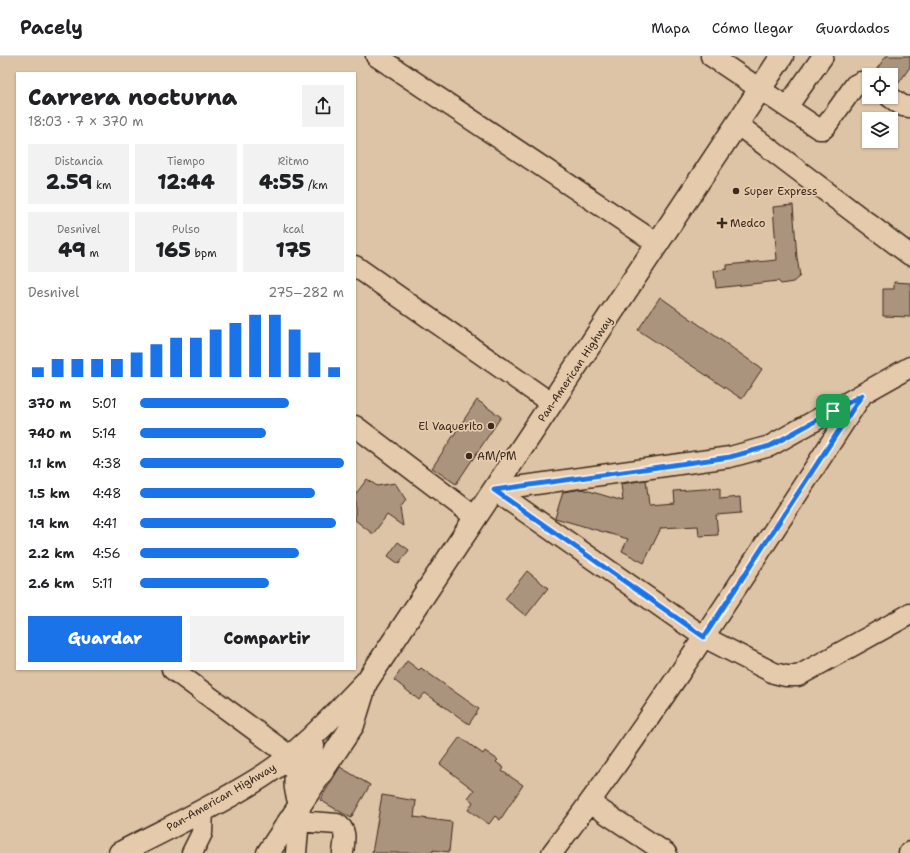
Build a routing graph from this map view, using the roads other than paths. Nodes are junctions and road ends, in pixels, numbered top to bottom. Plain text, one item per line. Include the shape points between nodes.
1 (376, 56) edge
2 (711, 56) edge
3 (782, 56) edge
4 (823, 56) edge
5 (862, 82) edge
6 (761, 89) junction
7 (898, 103) edge
8 (787, 107) junction
9 (910, 107) edge
10 (737, 124) junction
11 (658, 244) junction
12 (910, 255) edge
13 (356, 267) edge
14 (910, 367) edge
15 (862, 395) junction
16 (551, 403) junction
17 (356, 427) edge
18 (494, 490) junction
19 (475, 517) junction
20 (910, 614) edge
21 (704, 637) junction
22 (173, 670) edge
23 (367, 681) junction
24 (331, 718) junction
25 (290, 756) junction
26 (263, 776) junction
27 (590, 803) junction
28 (203, 810) junction
29 (299, 813) junction
30 (120, 853) edge
31 (192, 853) edge
32 (268, 853) edge
33 (296, 853) edge
34 (343, 853) edge
35 (552, 853) edge
36 (666, 853) edge

1 - 11 street
2 - 6 street
3 - 6 highway, Pan-American Highway
4 - 8 street
5 - 8 street via 855,85 823,129 819,130
6 - 8 street
6 - 10 highway, Pan-American Highway
7 - 9 street
10 - 11 highway, Pan-American Highway
10 - 12 street
11 - 16 highway, Pan-American Highway
13 - 16 street
14 - 15 street
15 - 18 street via 770,446 730,457
15 - 21 street
16 - 18 highway, Pan-American Highway
17 - 19 street
18 - 19 highway, Pan-American Highway
18 - 21 street
19 - 23 highway, Pan-American Highway
20 - 21 street via 798,676 774,673
21 - 27 street
22 - 25 street
23 - 24 highway, Pan-American Highway
23 - 29 highway, Pan-American Highway via 353,725
24 - 25 highway, Pan-American Highway
24 - 29 highway via 296,771 294,787
25 - 26 highway, Pan-American Highway
26 - 28 highway, Pan-American Highway
26 - 29 highway via 283,780
27 - 35 street
27 - 36 street
28 - 30 highway, Pan-American Highway
28 - 31 street via 202,832
29 - 32 highway, Pan-American Highway
29 - 33 street
29 - 34 street via 341,826 344,831

